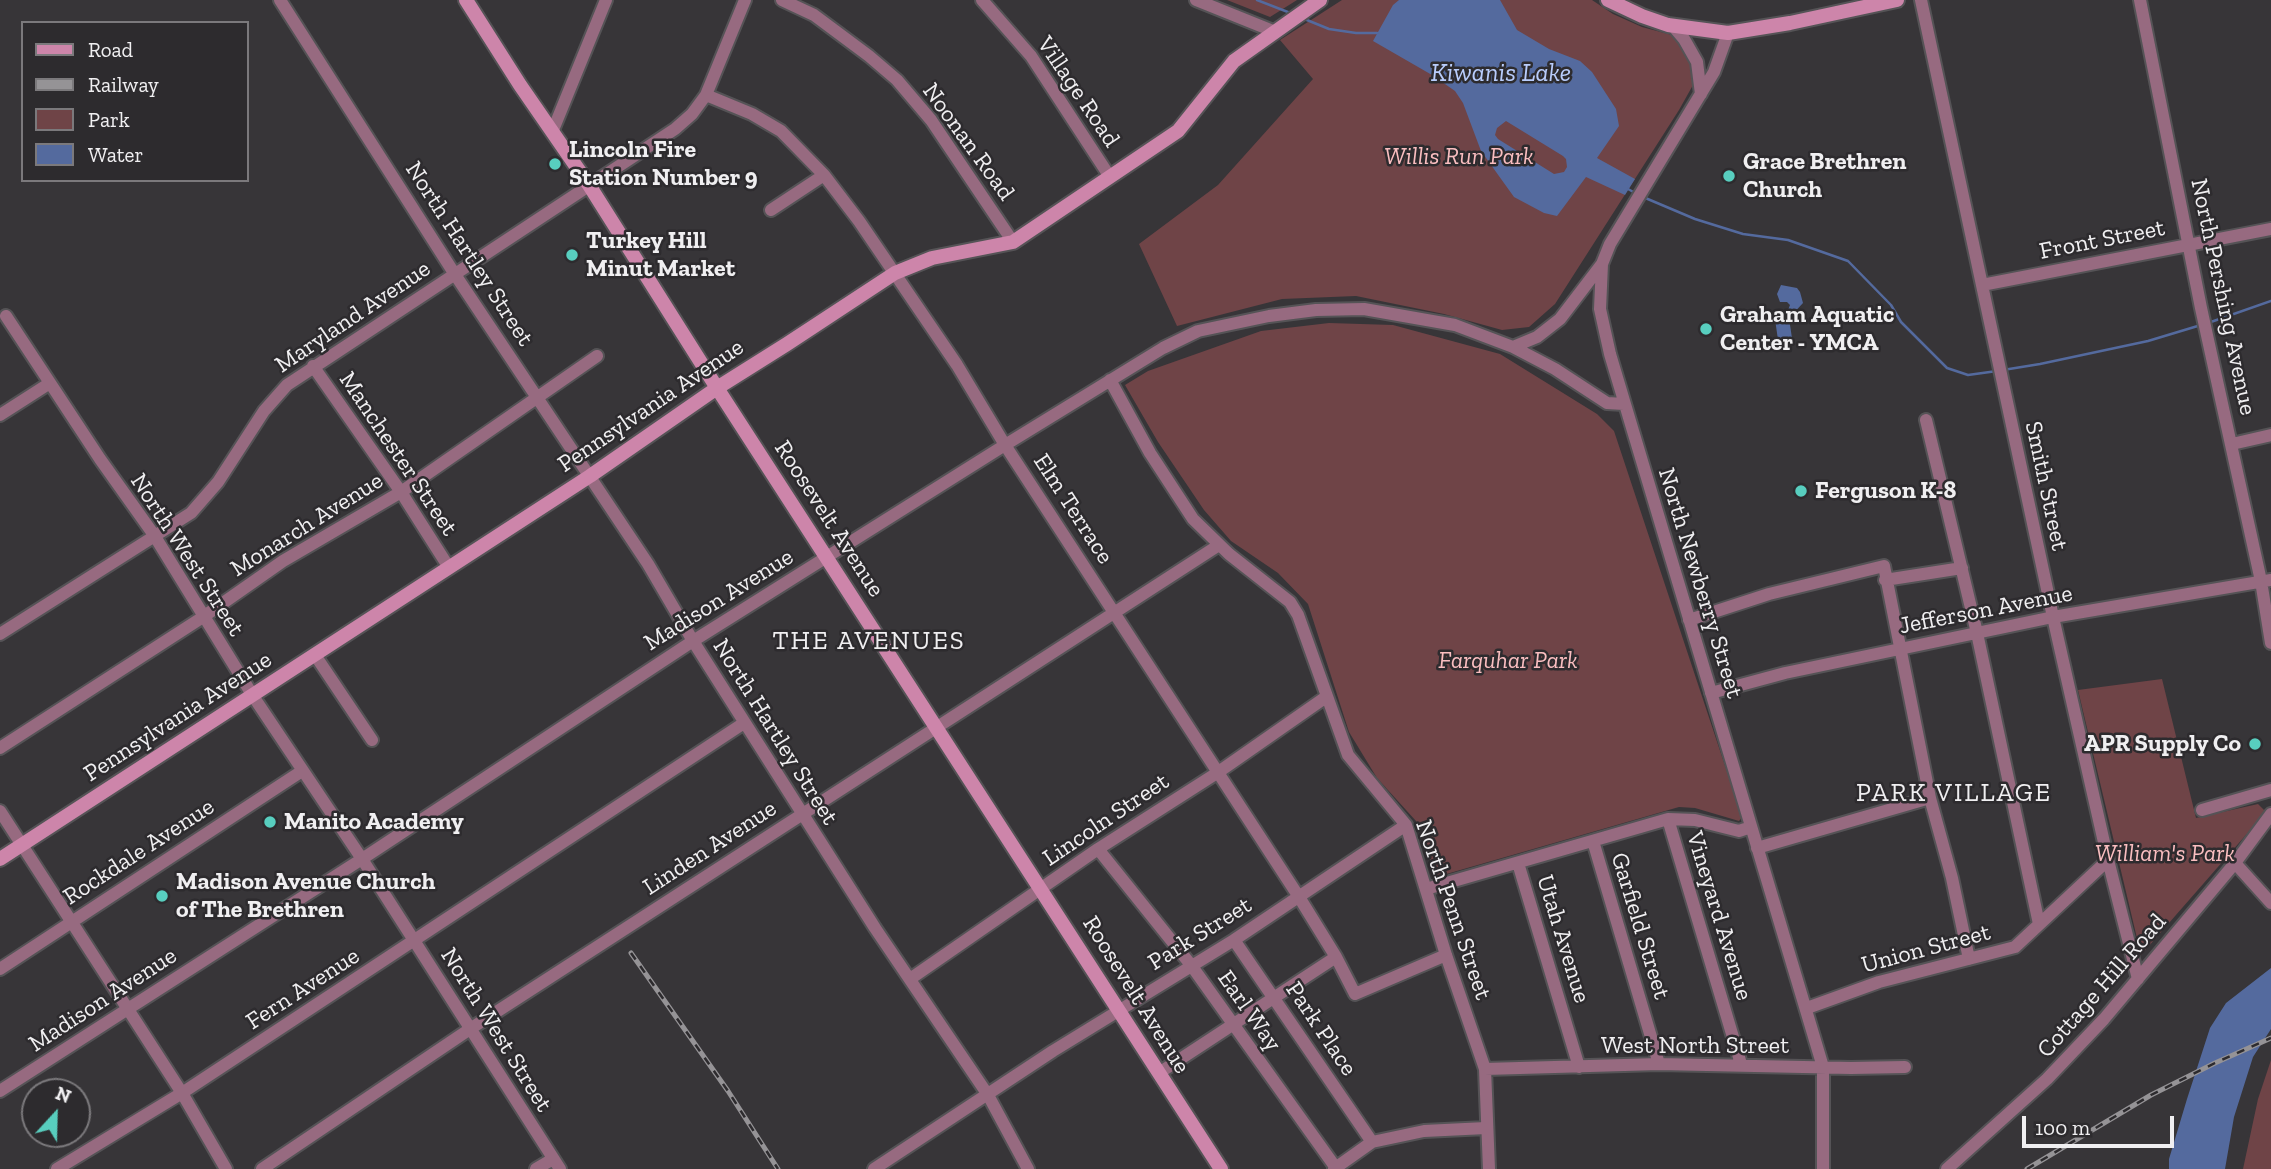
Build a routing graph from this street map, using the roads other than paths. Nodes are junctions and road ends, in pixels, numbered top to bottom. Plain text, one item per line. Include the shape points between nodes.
1 (280, 0) edge
2 (466, 0) edge
3 (606, 0) edge
4 (745, 0) edge
5 (782, 0) edge
6 (982, 0) edge
7 (1196, 0) edge
8 (1608, 0) edge
9 (1897, 0) edge
10 (1921, 0) edge
11 (2140, 0) edge
12 (1314, 3) edge
13 (1673, 26) junction
14 (1278, 27) junction
15 (1728, 33) junction
16 (1700, 94) junction
17 (706, 95) junction
18 (553, 130) junction
19 (824, 175) junction
20 (1110, 177) junction
21 (589, 185) junction
22 (771, 210) dead end
23 (2271, 229) edge
24 (1013, 242) junction
25 (2190, 244) junction
26 (1602, 264) junction
27 (895, 272) junction
28 (454, 273) junction
29 (1982, 285) junction
30 (6, 316) dead end
31 (1513, 347) junction
32 (597, 356) dead end
33 (313, 366) junction
34 (1110, 380) junction
35 (50, 383) junction
36 (717, 387) junction
37 (536, 398) junction
38 (1625, 404) junction
39 (0, 415) edge
40 (1926, 420) dead end
41 (2271, 435) edge
42 (1005, 444) junction
43 (2232, 444) junction
44 (590, 476) junction
45 (401, 492) junction
46 (154, 535) junction
47 (1219, 545) junction
48 (826, 557) junction
49 (448, 566) junction
50 (1962, 568) junction
51 (1885, 580) junction
52 (2266, 580) edge
53 (1114, 610) junction
54 (202, 617) junction
55 (2053, 617) junction
56 (1689, 620) junction
57 (1977, 632) junction
58 (0, 634) edge
59 (692, 640) junction
60 (2271, 643) edge
61 (1901, 649) junction
62 (315, 655) junction
63 (1712, 693) junction
64 (253, 696) junction
65 (1326, 697) junction
66 (744, 723) junction
67 (935, 727) junction
68 (372, 740) dead end
69 (0, 748) edge
70 (302, 771) junction
71 (1217, 772) junction
72 (2271, 790) edge
73 (1930, 798) junction
74 (2202, 810) dead end
75 (0, 811) edge
76 (802, 814) junction
77 (2271, 814) edge
78 (1668, 819) junction
79 (1406, 825) junction
80 (1751, 827) junction
81 (1593, 841) junction
82 (22, 845) junction
83 (1758, 848) junction
84 (1098, 849) junction
85 (0, 859) edge
86 (362, 859) junction
87 (2108, 860) junction
88 (1518, 863) junction
89 (2235, 863) junction
90 (1042, 889) junction
91 (1426, 889) junction
92 (1299, 897) junction
93 (2271, 903) edge
94 (70, 923) junction
95 (2039, 923) junction
96 (1234, 940) junction
97 (415, 941) junction
98 (1446, 955) junction
99 (1336, 957) junction
100 (1969, 959) junction
101 (1191, 964) junction
102 (0, 969) edge
103 (910, 979) junction
104 (2138, 979) junction
105 (1275, 998) junction
106 (1807, 1007) junction
107 (127, 1009) junction
108 (1118, 1009) junction
109 (1233, 1026) junction
110 (470, 1029) junction
111 (1659, 1063) junction
112 (1741, 1064) junction
113 (1823, 1067) junction
114 (1905, 1067) dead end
115 (1579, 1068) junction
116 (1485, 1069) junction
117 (1159, 1073) junction
118 (0, 1091) edge
119 (182, 1093) junction
120 (988, 1095) junction
121 (1486, 1128) junction
122 (1372, 1142) junction
123 (556, 1164) edge
124 (1335, 1168) edge
125 (57, 1169) edge
126 (226, 1169) edge
127 (262, 1169) edge
128 (536, 1169) edge
129 (874, 1169) edge
130 (1028, 1169) edge
131 (1221, 1169) edge
132 (1489, 1169) edge
133 (1823, 1169) edge
134 (1947, 1169) edge

1 - 28 street, North Hartley Street
2 - 18 street, Roosevelt Avenue
3 - 18 street
4 - 17 street, Maryland Avenue
5 - 24 street, Noonan Road via 814,15 897,80 931,120
6 - 20 street, Village Road via 1031,56
7 - 14 street
8 - 13 street
9 - 15 street
10 - 29 street, Smith Street
11 - 25 street, North Pershing Avenue
12 - 14 street, Pennsylvania Avenue
13 - 15 street
13 - 16 street via 1697,62
14 - 20 street, Pennsylvania Avenue via 1234,61 1178,131
15 - 16 street, North Newberry Street via 1714,72
16 - 26 street, North Newberry Street
17 - 19 street, Elm Terrace via 781,131
17 - 21 street, Maryland Avenue via 675,129
18 - 21 street, Roosevelt Avenue
19 - 22 street
19 - 27 street, Elm Terrace
20 - 24 street, Pennsylvania Avenue
21 - 28 street, Maryland Avenue
21 - 36 street, Roosevelt Avenue
23 - 25 street, Front Street
24 - 27 street, Pennsylvania Avenue via 932,258
25 - 29 street, Front Street
25 - 43 street, North Pershing Avenue
26 - 31 street via 1560,319 1537,337
26 - 38 street, North Newberry Street via 1602,328
27 - 36 street, Pennsylvania Avenue
27 - 42 street, Elm Terrace
28 - 33 street, Maryland Avenue
28 - 37 street, North Hartley Street
29 - 55 street, Smith Street
30 - 35 street, North West Street
31 - 34 street, Madison Avenue via 1455,325 1364,309 1316,310 1198,331
31 - 38 street, Madison Avenue via 1607,403
32 - 37 street, Monarch Avenue
33 - 45 street, Manchester Street
33 - 46 street, Maryland Avenue via 287,385 264,411 218,482 191,513
34 - 42 street, Madison Avenue
34 - 47 street, North Penn Street via 1193,519
35 - 39 street
35 - 46 street, North West Street
36 - 44 street, Pennsylvania Avenue
36 - 48 street, Roosevelt Avenue
37 - 44 street, North Hartley Street
37 - 45 street, Monarch Avenue
38 - 56 street, North Newberry Street
40 - 50 street
41 - 43 street
42 - 48 street, Madison Avenue
42 - 53 street, Elm Terrace
43 - 52 street, North Pershing Avenue
44 - 49 street, Pennsylvania Avenue
44 - 59 street, North Hartley Street
45 - 49 street, Manchester Street
45 - 54 street, Monarch Avenue via 283,561
46 - 54 street, North West Street
46 - 58 street, Maryland Avenue
47 - 53 street, Linden Avenue
47 - 65 street, North Penn Street via 1290,602
48 - 59 street, Madison Avenue
48 - 67 street, Roosevelt Avenue
49 - 62 street, Pennsylvania Avenue
50 - 51 street
50 - 57 street
51 - 56 street via 1884,566 1769,594
51 - 61 street
52 - 55 street, Jefferson Avenue
52 - 60 street, North Pershing Avenue
53 - 67 street, Linden Avenue
53 - 71 street, Elm Terrace
54 - 64 street, North West Street
54 - 69 street, Monarch Avenue
55 - 57 street, Jefferson Avenue
55 - 87 street, Smith Street
56 - 63 street, North Newberry Street
57 - 61 street, Jefferson Avenue
57 - 95 street
59 - 66 street, North Hartley Street
59 - 86 street, Madison Avenue
61 - 63 street, Jefferson Avenue
61 - 73 street
62 - 64 street, Pennsylvania Avenue
62 - 68 street
63 - 80 street, North Newberry Street
64 - 70 street, North West Street
64 - 82 street, Pennsylvania Avenue
65 - 71 street, Lincoln Street
65 - 79 street, North Penn Street via 1348,755
66 - 76 street, North Hartley Street
66 - 97 street, Fern Avenue
67 - 76 street, Linden Avenue
67 - 90 street, Roosevelt Avenue
70 - 86 street, North West Street
70 - 94 street, Rockdale Avenue
71 - 84 street, Lincoln Street
71 - 92 street, Elm Terrace
72 - 74 street
73 - 83 street
73 - 100 street
75 - 82 street
76 - 103 street, North Hartley Street
76 - 110 street, Linden Avenue
77 - 89 street, Cottage Hill Road
78 - 80 street via 1695,820 1739,831
78 - 81 street
78 - 112 street, Vineyard Avenue
79 - 91 street, North Penn Street
79 - 92 street, Park Street
80 - 83 street, North Newberry Street
81 - 88 street
81 - 111 street, Garfield Street
82 - 85 street, Pennsylvania Avenue
82 - 94 street
83 - 106 street, North Newberry Street
84 - 90 street, Lincoln Street
84 - 101 street, Earl Way
86 - 97 street, North West Street
86 - 107 street, Madison Avenue
87 - 95 street, Union Street
87 - 104 street, Smith Street
88 - 91 street
88 - 115 street, Utah Avenue
89 - 93 street
89 - 104 street, Cottage Hill Road
90 - 103 street, Lincoln Street
90 - 108 street, Roosevelt Avenue
91 - 98 street, North Penn Street
92 - 96 street, Park Street
92 - 99 street, Elm Terrace
94 - 102 street, Rockdale Avenue
94 - 107 street
95 - 100 street, Union Street via 2015,947
96 - 101 street, Park Street
96 - 105 street, Park Place
97 - 110 street, North West Street
97 - 119 street, Fern Avenue
98 - 99 street, Elm Terrace via 1355,994
98 - 116 street, North Penn Street
99 - 105 street
100 - 106 street, Union Street via 1879,982
101 - 108 street, Park Street
101 - 109 street, Earl Way
103 - 120 street, North Hartley Street
104 - 134 street, Cottage Hill Road via 2047,1079
105 - 109 street
105 - 122 street, Park Place
106 - 113 street, North Newberry Street
107 - 118 street, Madison Avenue
107 - 119 street
108 - 117 street, Roosevelt Avenue
108 - 120 street, Park Street
109 - 117 street
109 - 124 street, Earl Way
110 - 123 street, North West Street
110 - 127 street, Linden Avenue
111 - 112 street, West North Street
111 - 115 street, West North Street
112 - 113 street, West North Street
113 - 114 street, West North Street
113 - 133 street, North Newberry Street
115 - 116 street, West North Street
116 - 121 street, North Penn Street
117 - 131 street, Roosevelt Avenue
119 - 125 street, Fern Avenue
119 - 126 street
120 - 129 street, Park Street
120 - 130 street, North Hartley Street
121 - 122 street via 1423,1131
121 - 132 street, North Penn Street
122 - 124 street
123 - 128 street

